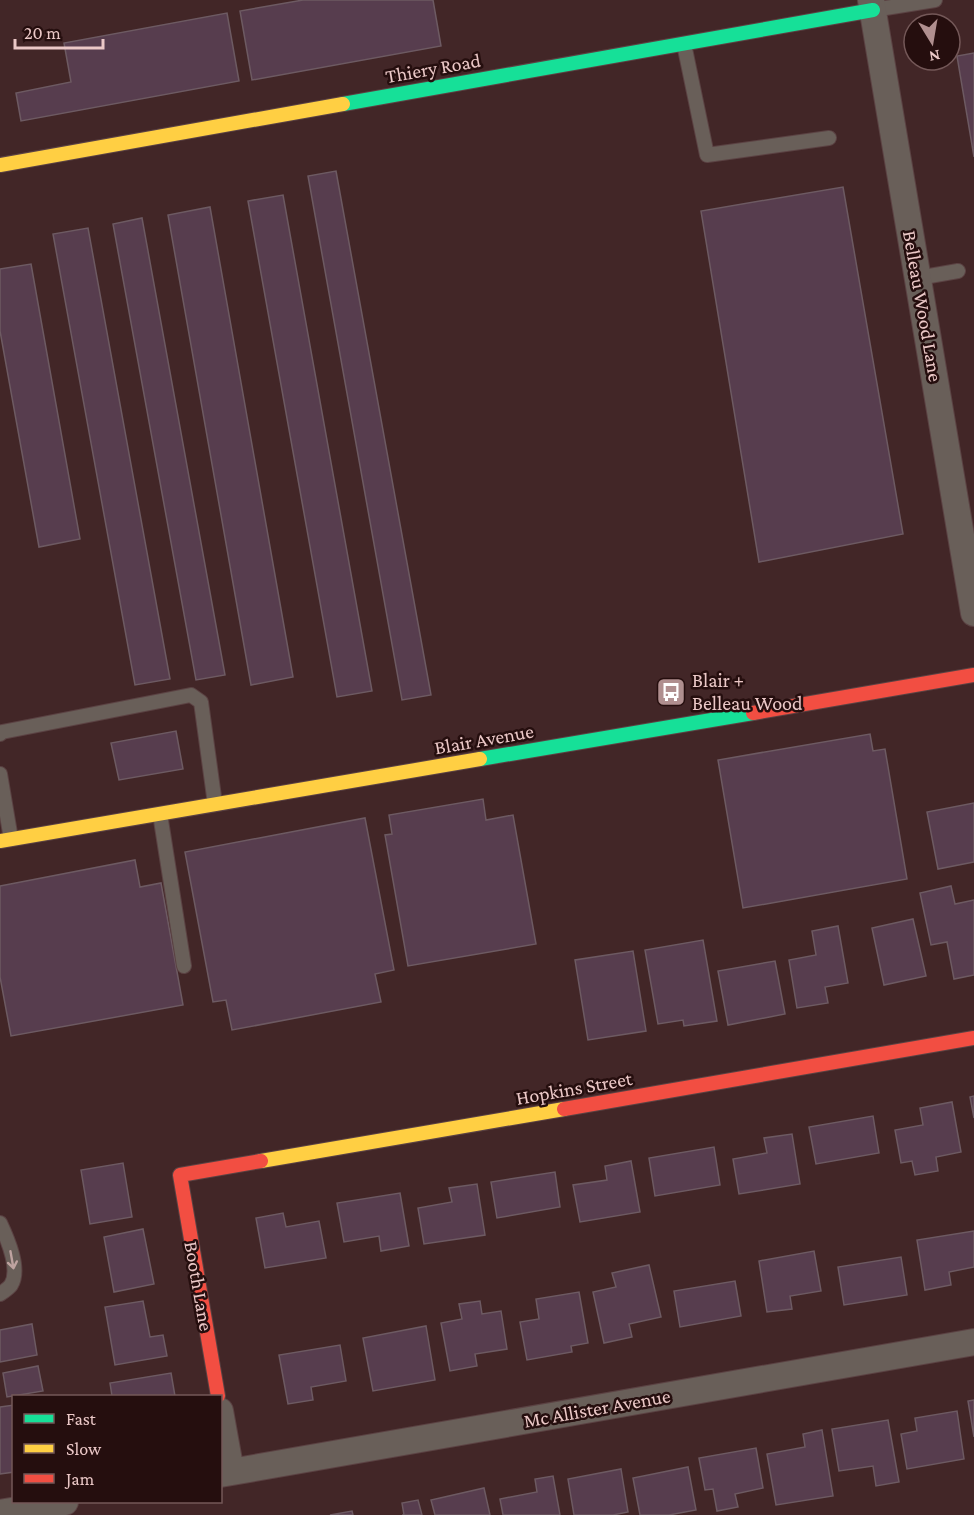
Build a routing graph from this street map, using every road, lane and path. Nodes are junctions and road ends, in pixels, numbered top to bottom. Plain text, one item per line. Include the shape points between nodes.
1 (935, 0) edge
2 (872, 5) edge
3 (684, 44) junction
4 (829, 138) dead end
5 (0, 165) edge
6 (958, 271) dead end
7 (918, 278) junction
8 (969, 550) edge
9 (974, 613) edge
10 (974, 675) edge
11 (0, 734) edge
12 (0, 774) edge
13 (215, 804) junction
14 (160, 814) junction
15 (6, 840) edge
16 (184, 966) dead end
17 (974, 1038) edge
18 (180, 1175) joint
19 (0, 1223) edge
20 (0, 1294) edge
21 (974, 1342) edge
22 (218, 1395) edge
23 (222, 1432) edge
24 (226, 1473) edge
25 (61, 1503) edge
26 (33, 1511) edge
27 (0, 1513) edge

1 - 2 lane
2 - 3 street, Thiery Road
2 - 7 street, Belleau Wood Lane
3 - 4 lane via 707,155
3 - 5 street, Thiery Road
6 - 7 lane
7 - 8 street, Belleau Wood Lane
8 - 9 street, Belleau Wood Lane
10 - 13 street, Blair Avenue
11 - 13 lane via 190,695 201,702
12 - 15 lane
13 - 14 street, Blair Avenue
14 - 15 street, Blair Avenue
14 - 16 lane
17 - 18 street, Hopkins Street
18 - 22 street, Booth Lane
19 -> 20 lane via 15,1272 11,1285
21 - 24 street, Mc Allister Avenue
23 - 24 street
25 - 26 street
26 - 27 street

